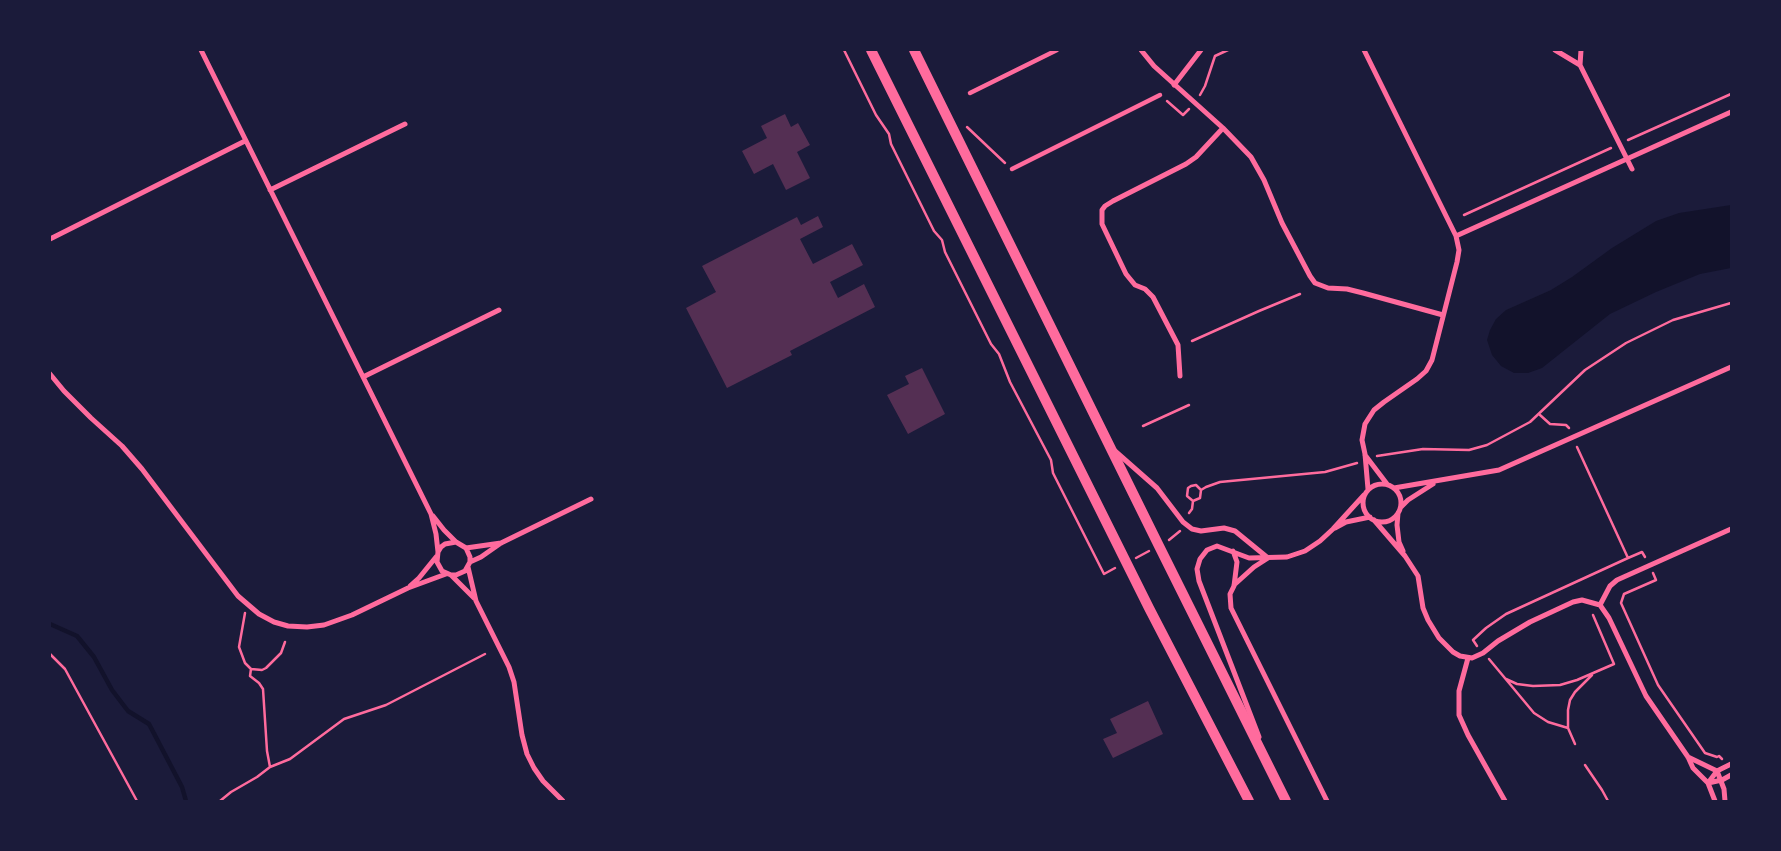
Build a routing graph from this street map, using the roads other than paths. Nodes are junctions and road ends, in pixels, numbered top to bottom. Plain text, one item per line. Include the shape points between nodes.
1 (200, 50) edge
2 (871, 50) edge
3 (914, 50) edge
4 (1057, 50) edge
5 (1141, 50) edge
6 (1201, 50) edge
7 (1364, 50) edge
8 (1555, 50) edge
9 (1582, 50) edge
10 (1580, 65) junction
11 (1174, 85) junction
12 (970, 93) dead end
13 (1160, 95) road end
14 (1731, 112) edge
15 (406, 124) dead end
16 (1224, 128) junction
17 (245, 141) junction
18 (1627, 159) junction
19 (1012, 169) road end
20 (1632, 169) dead end
21 (270, 190) junction
22 (1456, 236) junction
23 (50, 239) edge
24 (498, 310) dead end
25 (1443, 315) junction
26 (1731, 366) edge
27 (50, 374) edge
28 (1180, 376) dead end
29 (363, 377) junction
30 (1111, 446) junction
31 (1367, 458) junction
32 (1437, 482) junction
33 (1388, 484) junction
34 (1394, 488) junction
35 (1368, 489) junction
36 (1364, 496) junction
37 (591, 499) dead end
38 (1400, 509) junction
39 (431, 514) junction
40 (1372, 519) junction
41 (1333, 529) junction
42 (1731, 529) edge
43 (456, 542) junction
44 (501, 543) junction
45 (466, 548) junction
46 (1232, 551) junction
47 (437, 554) junction
48 (1405, 556) junction
49 (1268, 558) junction
50 (469, 565) junction
51 (448, 575) junction
52 (1234, 586) junction
53 (408, 588) junction
54 (476, 601) junction
55 (1600, 605) junction
56 (1468, 658) junction
57 (1688, 757) junction
58 (1731, 764) edge
59 (1717, 771) junction
60 (1731, 775) edge
61 (1274, 776) junction
62 (1722, 780) junction
63 (1708, 783) junction
64 (563, 801) edge
65 (1249, 801) edge
66 (1286, 801) edge
67 (1326, 801) edge
68 (1505, 801) edge
69 (1714, 801) edge
70 (1724, 801) edge

1 - 17 street
2 - 65 main road via 1126,563
3 - 30 main road
4 - 12 street
5 - 11 street
6 - 11 street
7 - 22 street
8 - 10 street
9 - 10 street
10 - 18 street
11 - 16 street
13 - 19 street
14 - 18 street
15 - 21 street
16 - 25 street via 1258,169 1282,223 1315,282 1328,288 1347,289
16 - 28 street via 1186,164 1113,201 1102,210 1102,224 1126,274 1135,285 1153,297 1178,345
17 - 21 street
17 - 23 street
18 - 20 street
18 - 22 street
21 - 29 street
22 - 25 street via 1459,250
24 - 29 street
25 - 31 street via 1432,360 1426,371 1374,410 1365,424 1362,440
26 - 32 street via 1499,470
27 - 53 street via 70,398 122,446 232,589 259,614 288,626 306,627 338,621
29 - 39 street
30 - 49 street via 1157,488 1192,529 1235,531
30 - 61 main road
31 - 33 street
31 - 35 street
32 - 34 street
32 - 38 street via 1408,500
33 - 34 street
33 - 35 street
34 - 38 street via 1400,497
35 - 36 street
36 - 40 street via 1363,507
36 - 41 street
37 - 44 street
38 - 40 street via 1391,520
38 - 48 street via 1397,526
39 - 43 street
39 - 47 street
40 - 41 street via 1346,522
40 - 48 street
41 - 49 street via 1305,551 1288,557
42 - 55 street via 1617,580
43 - 45 street
43 - 47 street via 446,544
44 - 45 street
44 - 50 street
45 - 50 street
46 - 49 street via 1248,558
46 - 52 street via 1237,562
46 - 61 street via 1217,546 1207,550 1197,569 1199,581
47 - 51 street via 438,567
47 - 53 street
48 - 56 street via 1418,576 1423,608 1434,630 1446,646
49 - 52 street
50 - 51 street via 460,574
50 - 54 street
51 - 53 street
51 - 54 street
52 - 67 street via 1230,594 1231,608
54 - 64 street via 509,667 527,754 543,781
55 - 56 street via 1582,600 1573,602 1522,626 1477,657
55 - 57 street via 1646,696
56 - 68 street via 1458,691 1459,715
57 - 59 street
57 - 63 street via 1693,768
58 - 59 street
59 - 62 street
59 - 63 street
60 - 62 street
61 - 66 main road
62 - 63 street
62 - 70 street
63 - 69 street

